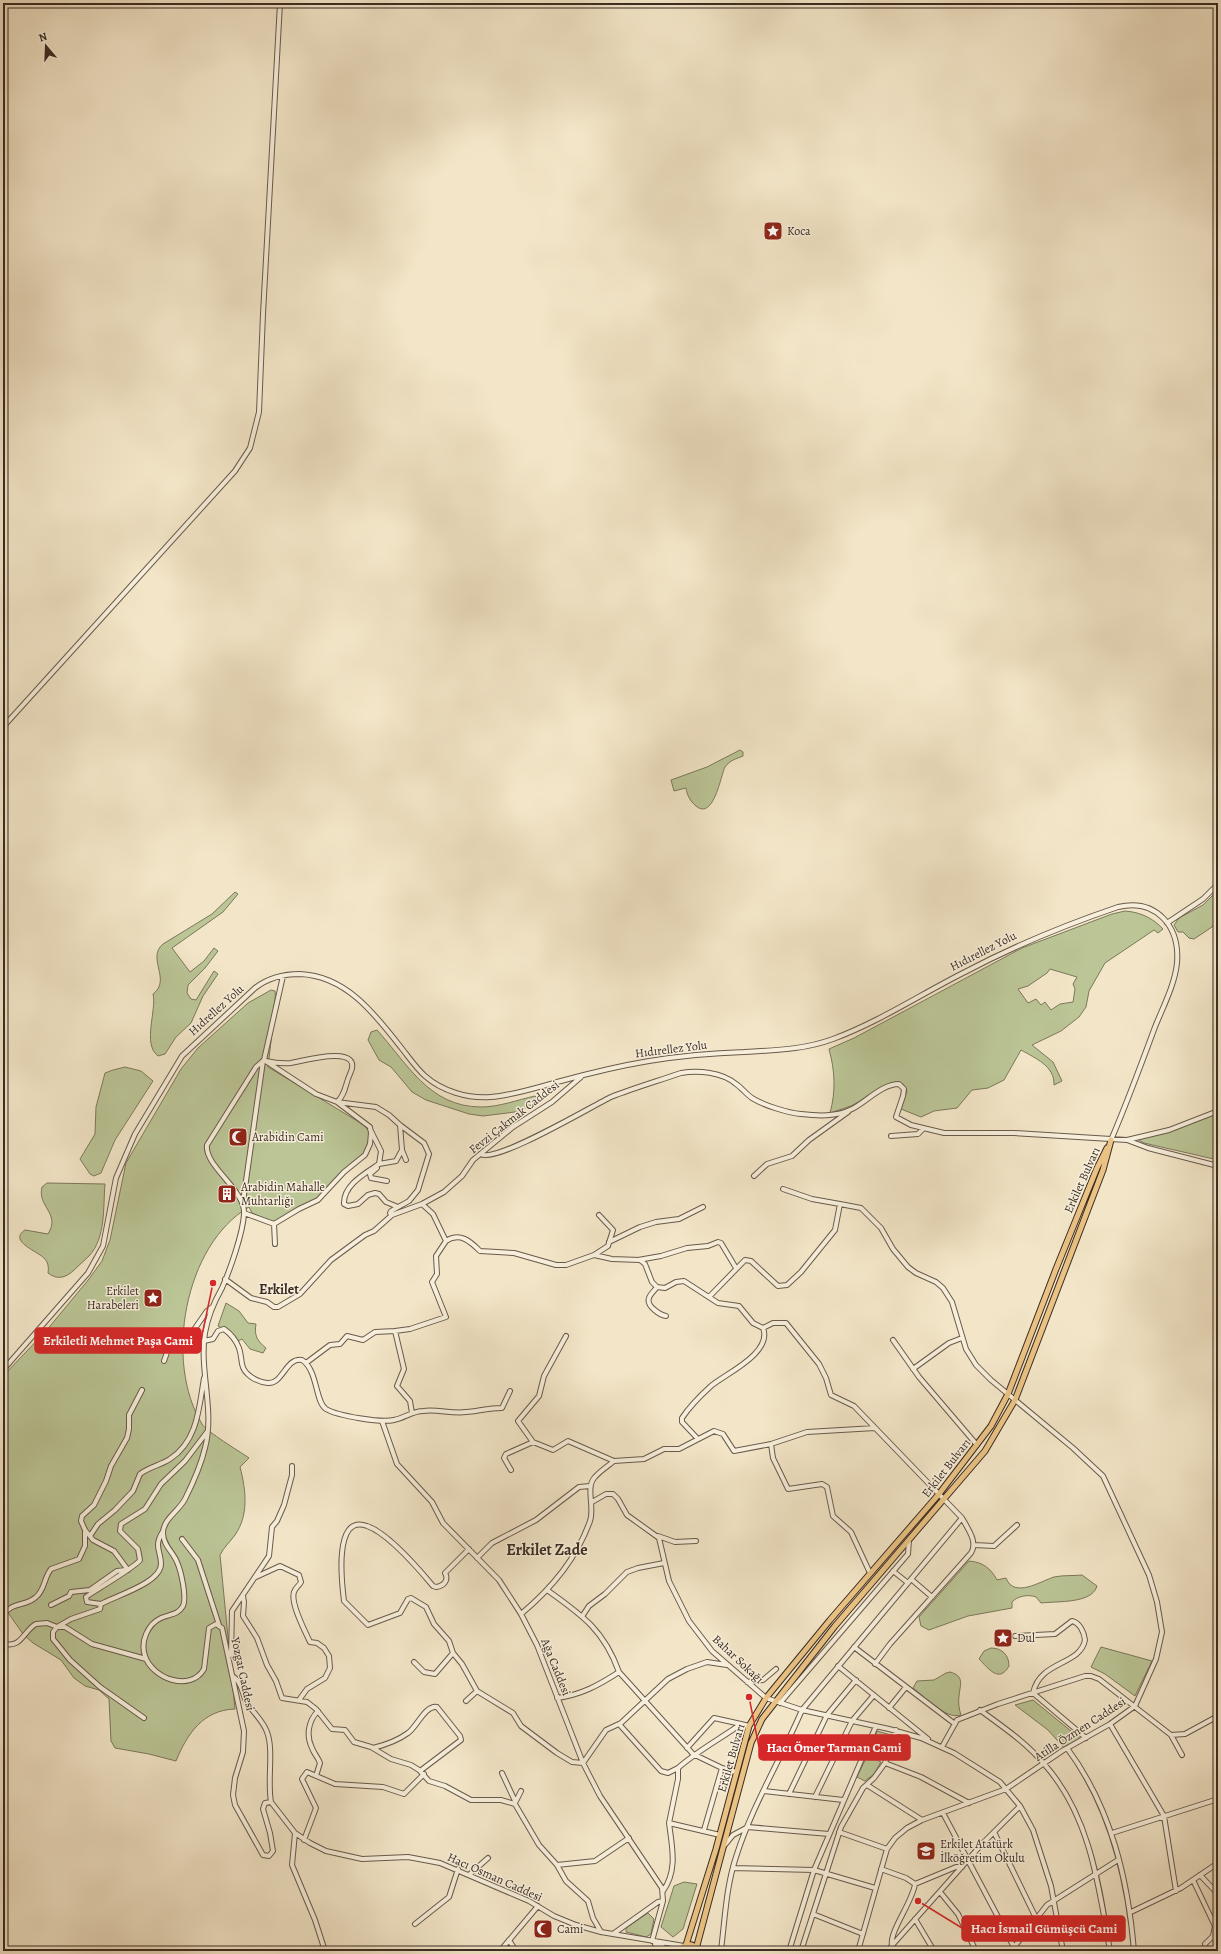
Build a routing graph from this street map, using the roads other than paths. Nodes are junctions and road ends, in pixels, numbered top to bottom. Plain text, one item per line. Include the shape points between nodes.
1 (280, 3) edge
2 (3, 727) edge
3 (1218, 884) edge
4 (1167, 923) junction
5 (283, 976) junction
6 (264, 1060) junction
7 (583, 1075) junction
8 (337, 1102) junction
9 (852, 1109) junction
10 (1218, 1111) edge
11 (400, 1126) junction
12 (923, 1128) junction
13 (370, 1129) junction
14 (891, 1136) dead end
15 (1111, 1140) junction
16 (1127, 1140) junction
17 (402, 1150) junction
18 (481, 1154) junction
19 (406, 1160) dead end
20 (379, 1164) junction
21 (1218, 1166) edge
22 (754, 1176) dead end
23 (387, 1181) dead end
24 (783, 1189) dead end
25 (242, 1202) junction
26 (422, 1204) junction
27 (840, 1204) junction
28 (398, 1207) junction
29 (703, 1207) dead end
30 (244, 1213) junction
31 (392, 1215) junction
32 (599, 1215) dead end
33 (274, 1224) junction
34 (446, 1241) junction
35 (609, 1242) junction
36 (275, 1244) dead end
37 (594, 1255) junction
38 (638, 1260) junction
39 (736, 1268) junction
40 (225, 1278) junction
41 (657, 1287) junction
42 (709, 1297) junction
43 (212, 1307) junction
44 (666, 1316) dead end
45 (763, 1328) junction
46 (395, 1331) junction
47 (566, 1336) dead end
48 (962, 1338) junction
49 (893, 1340) dead end
50 (204, 1341) junction
51 (164, 1361) dead end
52 (306, 1363) junction
53 (913, 1369) junction
54 (3, 1370) edge
55 (204, 1374) junction
56 (142, 1390) dead end
57 (510, 1391) dead end
58 (1008, 1394) junction
59 (1015, 1400) junction
60 (412, 1413) junction
61 (382, 1421) junction
62 (875, 1428) junction
63 (208, 1431) junction
64 (698, 1439) junction
65 (533, 1442) junction
66 (771, 1444) junction
67 (977, 1445) junction
68 (614, 1461) junction
69 (292, 1466) dead end
70 (511, 1470) dead end
71 (590, 1486) junction
72 (939, 1494) junction
73 (944, 1499) junction
74 (592, 1502) junction
75 (962, 1518) junction
76 (1017, 1525) dead end
77 (84, 1530) junction
78 (163, 1530) junction
79 (90, 1536) junction
80 (658, 1536) junction
81 (182, 1539) dead end
82 (909, 1540) junction
83 (696, 1541) dead end
84 (974, 1544) junction
85 (469, 1549) junction
86 (477, 1558) junction
87 (664, 1563) junction
88 (128, 1570) junction
89 (893, 1571) junction
90 (870, 1573) junction
91 (255, 1577) junction
92 (911, 1579) junction
93 (908, 1583) junction
94 (547, 1590) junction
95 (242, 1596) junction
96 (932, 1597) junction
97 (101, 1604) junction
98 (51, 1605) dead end
99 (521, 1614) junction
100 (3, 1615) edge
101 (582, 1615) junction
102 (220, 1625) junction
103 (57, 1627) junction
104 (1015, 1636) dead end
105 (3, 1643) edge
106 (854, 1648) junction
107 (453, 1653) junction
108 (146, 1660) junction
109 (414, 1662) dead end
110 (231, 1664) junction
111 (875, 1664) junction
112 (728, 1665) junction
113 (838, 1666) junction
114 (776, 1669) dead end
115 (618, 1672) junction
116 (234, 1677) junction
117 (856, 1680) junction
118 (747, 1682) junction
119 (906, 1687) junction
120 (477, 1691) junction
121 (1033, 1692) junction
122 (874, 1696) junction
123 (557, 1698) junction
124 (766, 1698) junction
125 (299, 1700) junction
126 (466, 1701) dead end
127 (644, 1701) junction
128 (778, 1703) junction
129 (1135, 1706) junction
130 (889, 1708) junction
131 (802, 1710) junction
132 (980, 1710) junction
133 (318, 1711) junction
134 (827, 1715) junction
135 (1218, 1716) edge
136 (144, 1718) dead end
137 (852, 1721) junction
138 (619, 1724) junction
139 (741, 1724) junction
140 (955, 1724) junction
141 (1110, 1724) junction
142 (749, 1726) junction
143 (876, 1726) junction
144 (896, 1730) junction
145 (1171, 1735) junction
146 (1086, 1738) junction
147 (932, 1743) junction
148 (942, 1747) junction
149 (373, 1748) junction
150 (687, 1748) junction
151 (1067, 1748) junction
152 (693, 1754) junction
153 (1182, 1755) dead end
154 (583, 1763) junction
155 (885, 1763) junction
156 (1044, 1763) junction
157 (678, 1768) junction
158 (722, 1768) junction
159 (736, 1772) junction
160 (422, 1773) junction
161 (502, 1773) dead end
162 (316, 1776) junction
163 (867, 1785) junction
164 (1006, 1789) junction
165 (521, 1791) dead end
166 (764, 1791) junction
167 (789, 1794) junction
168 (815, 1797) junction
169 (1218, 1799) edge
170 (843, 1802) junction
171 (272, 1803) junction
172 (515, 1803) junction
173 (969, 1803) junction
174 (1020, 1806) junction
175 (851, 1809) junction
176 (943, 1813) junction
177 (1164, 1816) junction
178 (922, 1820) junction
179 (668, 1823) junction
180 (748, 1827) junction
181 (704, 1830) junction
182 (839, 1832) junction
183 (994, 1832) junction
184 (295, 1833) junction
185 (829, 1834) junction
186 (1112, 1834) junction
187 (720, 1835) junction
188 (630, 1838) junction
189 (304, 1840) junction
190 (723, 1848) junction
191 (887, 1849) junction
192 (488, 1858) dead end
193 (968, 1860) junction
194 (1118, 1860) junction
195 (1218, 1862) edge
196 (557, 1865) junction
197 (962, 1867) junction
198 (733, 1868) junction
199 (458, 1869) junction
200 (881, 1869) junction
201 (814, 1870) junction
202 (825, 1873) junction
203 (470, 1874) junction
204 (1096, 1874) junction
205 (1200, 1876) junction
206 (1193, 1880) junction
207 (915, 1884) junction
208 (1218, 1887) edge
209 (875, 1888) junction
210 (1214, 1890) junction
211 (663, 1891) junction
212 (1176, 1891) junction
213 (940, 1892) junction
214 (1218, 1894) edge
215 (1054, 1900) junction
216 (663, 1901) junction
217 (538, 1906) junction
218 (1130, 1912) junction
219 (812, 1914) junction
220 (1036, 1918) junction
221 (915, 1920) junction
222 (415, 1924) dead end
223 (601, 1932) junction
224 (614, 1934) junction
225 (863, 1934) junction
226 (509, 1940) junction
227 (652, 1941) junction
228 (1205, 1944) dead end
229 (892, 1945) junction
230 (1015, 1946) junction
231 (683, 1947) edge
232 (697, 1950) edge
233 (720, 1950) edge
234 (888, 1950) edge
235 (325, 1951) edge
236 (500, 1951) edge
237 (516, 1951) edge
238 (661, 1951) edge
239 (671, 1951) edge
240 (730, 1951) edge
241 (789, 1951) edge
242 (801, 1951) edge
243 (858, 1951) edge
244 (934, 1951) edge
245 (976, 1951) edge
246 (1011, 1951) edge
247 (1016, 1951) edge
248 (1063, 1951) edge
249 (1110, 1951) edge
250 (1134, 1951) edge

1 - 2 street via 260,404 250,448 235,471
3 - 4 street via 1203,900
4 - 7 street, Hıdırellez Yolu via 1152,909 1134,905 1118,907 1077,921 1010,949 855,1030 811,1046 662,1059
4 - 15 street, Hıdırellez Yolu via 1176,948 1175,972
5 - 6 street
5 - 7 street, Hıdrellez Yolu via 302,974 320,977 350,993 374,1014 422,1073 434,1083 454,1092 476,1098 500,1096
5 - 54 street, Hıdrellez Yolu via 259,985 178,1061 123,1159 114,1187 99,1257
6 - 8 street via 316,1094
6 - 8 street via 288,1063 326,1055 348,1059 352,1064 352,1070 344,1093
6 - 25 street
6 - 25 street via 256,1067 207,1148 208,1155
7 - 18 street, Fevzi Çakmak Caddesi via 552,1102 513,1127
8 - 11 street via 376,1107 389,1114
8 - 13 street
9 - 12 street via 884,1089 899,1084 904,1089 896,1117
9 - 18 street via 829,1115 792,1113 752,1098 727,1079 703,1072 686,1072 612,1097 511,1148 488,1156
9 - 22 street via 809,1140 792,1156 767,1164
10 - 16 street via 1176,1128
11 - 17 street
11 - 28 street via 424,1143 429,1154 418,1190
12 - 14 street via 918,1134
12 - 15 street via 950,1133 1028,1133
13 - 20 street via 381,1151
13 - 33 street via 370,1144 364,1155 318,1200
15 - 16 street
15 - 58 main road, Erkilet Bulvarı via 1097,1168
15 - 59 main road, Erkilet Bulvarı via 1103,1170
16 - 21 street
17 - 19 street
17 - 20 street via 396,1161
18 - 26 street, Fevzi Çakmak Caddesi via 454,1184
20 - 23 street via 370,1177
20 - 28 street via 352,1184 344,1204 358,1204 368,1195 375,1193
24 - 27 street, Atilla Özmen Caddesi via 812,1200
25 - 30 street
26 - 31 street, Fevzi Çakmak Caddesi
26 - 34 street via 433,1214
27 - 39 street via 835,1230 801,1272 786,1285 778,1286 748,1260 744,1260
27 - 48 street, Atilla Özmen Caddesi via 861,1208 881,1228 893,1249 908,1267 943,1288 952,1302
28 - 31 street via 390,1211
29 - 35 street via 679,1219 640,1227
30 - 33 street
30 - 40 street
31 - 40 street, Fevzi Çakmak Caddesi via 374,1231 331,1260 300,1294 276,1307 267,1302 253,1300
32 - 35 street via 613,1230
33 - 36 street
34 - 37 street via 454,1237 462,1238 480,1251 514,1253 556,1265 566,1265
34 - 46 street via 436,1256 436,1274 432,1282 446,1317 410,1329
35 - 37 street via 608,1246
37 - 38 street
38 - 39 street via 718,1242
38 - 41 street via 645,1264 652,1282
39 - 42 street
40 - 43 street
41 - 42 street via 665,1288 684,1281
41 - 44 street via 649,1301 656,1312
42 - 45 street via 721,1304 739,1306 753,1323
43 - 50 street
43 - 51 street via 191,1334 174,1332
45 - 62 street via 773,1323 786,1323 820,1364 832,1395 854,1406
45 - 64 street via 763,1339 754,1355 712,1385 692,1404 682,1418 682,1422
46 - 52 street via 376,1332 364,1340 346,1336 340,1344 330,1345
46 - 60 street via 404,1369 397,1386 410,1401
47 - 65 street via 544,1376 539,1396 518,1422
48 - 53 street
48 - 58 street, Atilla Özmen Caddesi via 976,1365
49 - 53 street
50 - 52 street via 213,1339 218,1331 224,1329 239,1347 245,1371 252,1377 266,1382 275,1380 294,1361
50 - 55 street
52 - 61 street via 325,1408 350,1416
53 - 67 street
55 - 63 street
55 - 79 street via 196,1423 188,1441 170,1459 140,1474 133,1491 98,1524
56 - 77 street via 129,1415 128,1435 94,1506 81,1517
57 - 60 street via 502,1408 465,1412 426,1410
58 - 59 street, Atilla Özmen Caddesi
58 - 67 main road, Erkilet Bulvarı via 991,1426
59 - 73 main road, Erkilet Bulvarı via 985,1451
59 - 129 street, Atilla Özmen Caddesi via 1103,1476 1147,1570 1162,1636 1156,1660
60 - 61 street via 397,1420
61 - 85 street, Ağa Caddesi via 397,1464 432,1502 443,1523
62 - 66 street via 814,1431
62 - 72 street
63 - 78 street via 203,1455 185,1500 166,1522
63 - 88 street via 185,1461 161,1484 145,1509 121,1524 120,1531 138,1549 141,1556 138,1564
64 - 66 street via 714,1431 719,1432 725,1436 734,1451
64 - 68 street via 679,1449 664,1449 644,1459
65 - 68 street via 553,1450 568,1441
65 - 70 street via 506,1454 504,1458
66 - 90 street via 773,1458 788,1489 822,1484 827,1487 833,1516 851,1532
67 - 72 main road, Erkilet Bulvarı
68 - 71 street via 595,1477
69 - 91 street via 284,1505 272,1527 268,1556
71 - 74 street
71 - 86 street via 579,1487 536,1520 492,1542
72 - 73 street
72 - 90 main road, Erkilet Bulvarı
73 - 75 street
73 - 82 main road, Erkilet Bulvarı
74 - 80 street via 606,1494 613,1494 627,1515
74 - 94 street via 591,1518 580,1544
75 - 84 street
75 - 92 street
76 - 84 street via 994,1546
77 - 79 street
77 - 100 street via 85,1546 79,1558 51,1569 38,1596 13,1605
78 - 97 street via 158,1546 161,1565 156,1575 141,1586
78 - 108 street via 165,1542 178,1565 184,1600 177,1613 158,1620 148,1630 143,1645
79 - 88 street via 100,1545 114,1551
80 - 83 street via 675,1542
80 - 87 street, Bahar Sokağı
81 - 102 street via 198,1560
82 - 89 street via 908,1554
82 - 128 main road, Erkilet Bulvarı via 835,1626
84 - 96 street via 971,1553
85 - 86 street, Ağa Caddesi
85 - 107 street via 445,1573 445,1582 436,1587 402,1551 368,1526 354,1526 346,1536 342,1549 341,1578 344,1601 368,1625 400,1613 408,1598 411,1598 426,1607
86 - 99 street, Ağa Caddesi via 499,1580
87 - 101 street via 634,1568 627,1572
87 - 112 street, Bahar Sokağı via 672,1588 689,1621 709,1648
88 - 97 street via 86,1597 88,1602
88 - 98 street via 117,1571 94,1588 83,1592 71,1592 69,1596
89 - 93 street
89 - 128 street
90 - 124 main road, Erkilet Bulvarı
91 - 95 street
91 - 125 street via 282,1566 301,1578 301,1584 295,1589 293,1596 300,1621 310,1642 318,1643 324,1648 331,1665 327,1676 307,1689
92 - 93 street
92 - 96 street
93 - 106 street
94 - 99 street
94 - 101 street
95 - 110 street via 232,1614
95 - 125 street via 243,1616 257,1638 280,1696
96 - 111 street
97 - 103 street via 99,1611 77,1617
99 - 123 street, Ağa Caddesi via 537,1645
101 - 115 street via 593,1626 608,1649
102 - 108 street, Yozgat Caddesi via 214,1624 209,1628 204,1668 195,1678 166,1678 155,1672
102 - 110 street, Yozgat Caddesi via 224,1630
103 - 105 street via 38,1623 17,1643
103 - 108 street via 65,1627 92,1644
103 - 136 street via 53,1632 53,1639 70,1660 100,1687
104 - 121 street via 1055,1634 1072,1621 1084,1634 1085,1642 1080,1651 1047,1671 1036,1683
106 - 111 street
106 - 113 street
107 - 109 street via 435,1674 424,1672
107 - 120 street
110 - 116 street, Yozgat Caddesi
111 - 119 street
112 - 118 street, Bahar Sokağı
112 - 127 street via 707,1662 687,1669 668,1679
113 - 117 street
113 - 131 street
114 - 118 street via 763,1680
115 - 123 street via 591,1689
115 - 127 street
116 - 171 street via 240,1683 247,1702 265,1726 268,1735
116 - 171 street, Yozgat Caddesi via 242,1716 244,1744 235,1778 233,1799 261,1853 266,1856 272,1853 272,1844 263,1808 265,1803
117 - 122 street
117 - 134 street
118 - 124 street, Bahar Sokağı
119 - 130 street
119 - 140 street
120 - 126 street
120 - 154 street via 513,1713 521,1726 557,1753 572,1762
121 - 129 street via 1092,1676
121 - 132 street
121 - 146 street
122 - 130 street
122 - 137 street
123 - 154 street, Ağa Caddesi
124 - 128 street, Bahar Sokağı
124 - 142 main road, Erkilet Bulvarı
125 - 133 street via 311,1704
127 - 138 street
127 - 150 street
128 - 131 street, Bahar Sokağı
128 - 190 main road, Erkilet Bulvarı via 762,1719 751,1743
129 - 141 street, Atilla Özmen Caddesi
129 - 145 street
130 - 147 street
131 - 134 street, Bahar Sokağı
131 - 166 street
132 - 140 street via 957,1720
132 - 156 street via 1026,1745
133 - 149 street via 332,1729 345,1730 354,1742
133 - 162 street via 309,1728 310,1744 320,1763
134 - 137 street, Bahar Sokağı
134 - 167 street
135 - 145 street via 1185,1734
137 - 143 street, Bahar Sokağı
137 - 168 street
138 - 154 street via 606,1730
138 - 157 street via 661,1771 668,1773
139 - 142 street
139 - 150 street via 714,1718
139 - 152 street
140 - 148 street
141 - 146 street, Atilla Özmen Caddesi
141 - 177 street
142 - 159 main road, Erkilet Bulvarı
143 - 144 street, Bahar Sokağı
143 - 170 street
144 - 147 street, Bahar Sokağı
144 - 155 street
145 - 153 street
146 - 151 street, Atilla Özmen Caddesi
147 - 148 street, Bahar Sokağı
148 - 164 street, Bahar Sokağı via 1000,1782
149 - 160 street via 387,1757 407,1763
149 - 160 street via 404,1736 413,1730 430,1707 437,1707 461,1740
150 - 152 street
151 - 156 street, Atilla Özmen Caddesi
151 - 186 street via 1094,1789
152 - 157 street
152 - 158 street
154 - 188 street, Ağa Caddesi via 600,1796
155 - 163 street via 878,1775
155 - 173 street via 921,1777
156 - 164 street, Atilla Özmen Caddesi
156 - 204 street via 1062,1787 1076,1813
157 - 179 street
158 - 159 street
158 - 181 street
159 - 187 main road, Erkilet Bulvarı
160 - 162 street via 404,1794 383,1787 335,1784
160 - 172 street via 429,1781 445,1786 471,1800 501,1800
161 - 172 street
162 - 189 street via 307,1772 302,1778 316,1808
163 - 175 street
163 - 178 street
164 - 173 street, Atilla Özmen Caddesi
164 - 174 street, Bahar Sokağı
165 - 172 street
166 - 167 street
166 - 180 street
167 - 168 street
168 - 170 street
169 - 177 street
170 - 175 street
170 - 185 street
171 - 184 street, Hacı Osman Caddesi
172 - 196 street via 539,1845
173 - 176 street, Atilla Özmen Caddesi
174 - 183 street
174 - 215 street, Bahar Sokağı via 1035,1836
175 - 182 street
176 - 178 street, Atilla Özmen Caddesi
176 - 193 street
177 - 186 street
177 - 212 street
178 - 191 street, Atilla Özmen Caddesi via 902,1831
179 - 181 street
179 - 211 street via 673,1867 669,1882
180 - 185 street
180 - 190 street via 733,1835
180 - 198 street
181 - 187 street
182 - 191 street
182 - 202 street
183 - 193 street
183 - 220 street
184 - 189 street, Hacı Osman Caddesi
184 - 235 street via 292,1865
185 - 201 street
186 - 194 street
187 - 231 main road, Erkilet Bulvarı
188 - 196 street via 595,1861
188 - 211 street, Ağa Caddesi
189 - 199 street, Hacı Osman Caddesi via 326,1851 354,1858 416,1858
190 - 232 main road, Erkilet Bulvarı
191 - 200 street, Atilla Özmen Caddesi
192 - 203 street
193 - 197 street
193 - 230 street
194 - 204 street
194 - 218 street
195 - 205 street
196 - 223 street via 566,1881 588,1901
197 - 207 street via 956,1867
197 - 213 street
198 - 201 street
198 - 233 street
199 - 203 street, Hacı Osman Caddesi
199 - 222 street via 449,1897
200 - 207 street
200 - 209 street, Atilla Özmen Caddesi
201 - 202 street
201 - 241 street
202 - 209 street
202 - 219 street
203 - 217 street, Hacı Osman Caddesi
204 - 215 street
204 - 249 street
205 - 206 street
205 - 210 street
206 - 212 street
206 - 228 street via 1215,1926 1213,1936
207 - 229 street
208 - 210 street
209 - 225 street, Atilla Özmen Caddesi
210 - 214 street
211 - 216 street
212 - 218 street
213 - 221 street
213 - 245 street via 958,1914
215 - 220 street via 1044,1907
215 - 248 street, Bahar Sokağı
216 - 224 street
216 - 227 street
217 - 223 street, Hacı Osman Caddesi via 568,1923
217 - 226 street
218 - 250 street
219 - 225 street
219 - 242 street
220 - 230 street
221 - 229 street
221 - 244 street
223 - 224 street, Hacı Osman Caddesi
224 - 227 street, Hacı Osman Caddesi
225 - 243 street, Atilla Özmen Caddesi
226 - 236 street
226 - 237 street
227 - 231 street, Hacı Osman Caddesi
227 - 238 street
227 - 239 street
229 - 234 street
230 - 246 street
230 - 247 street
231 - 232 main road via 691,1944
232 - 233 street
233 - 240 street

